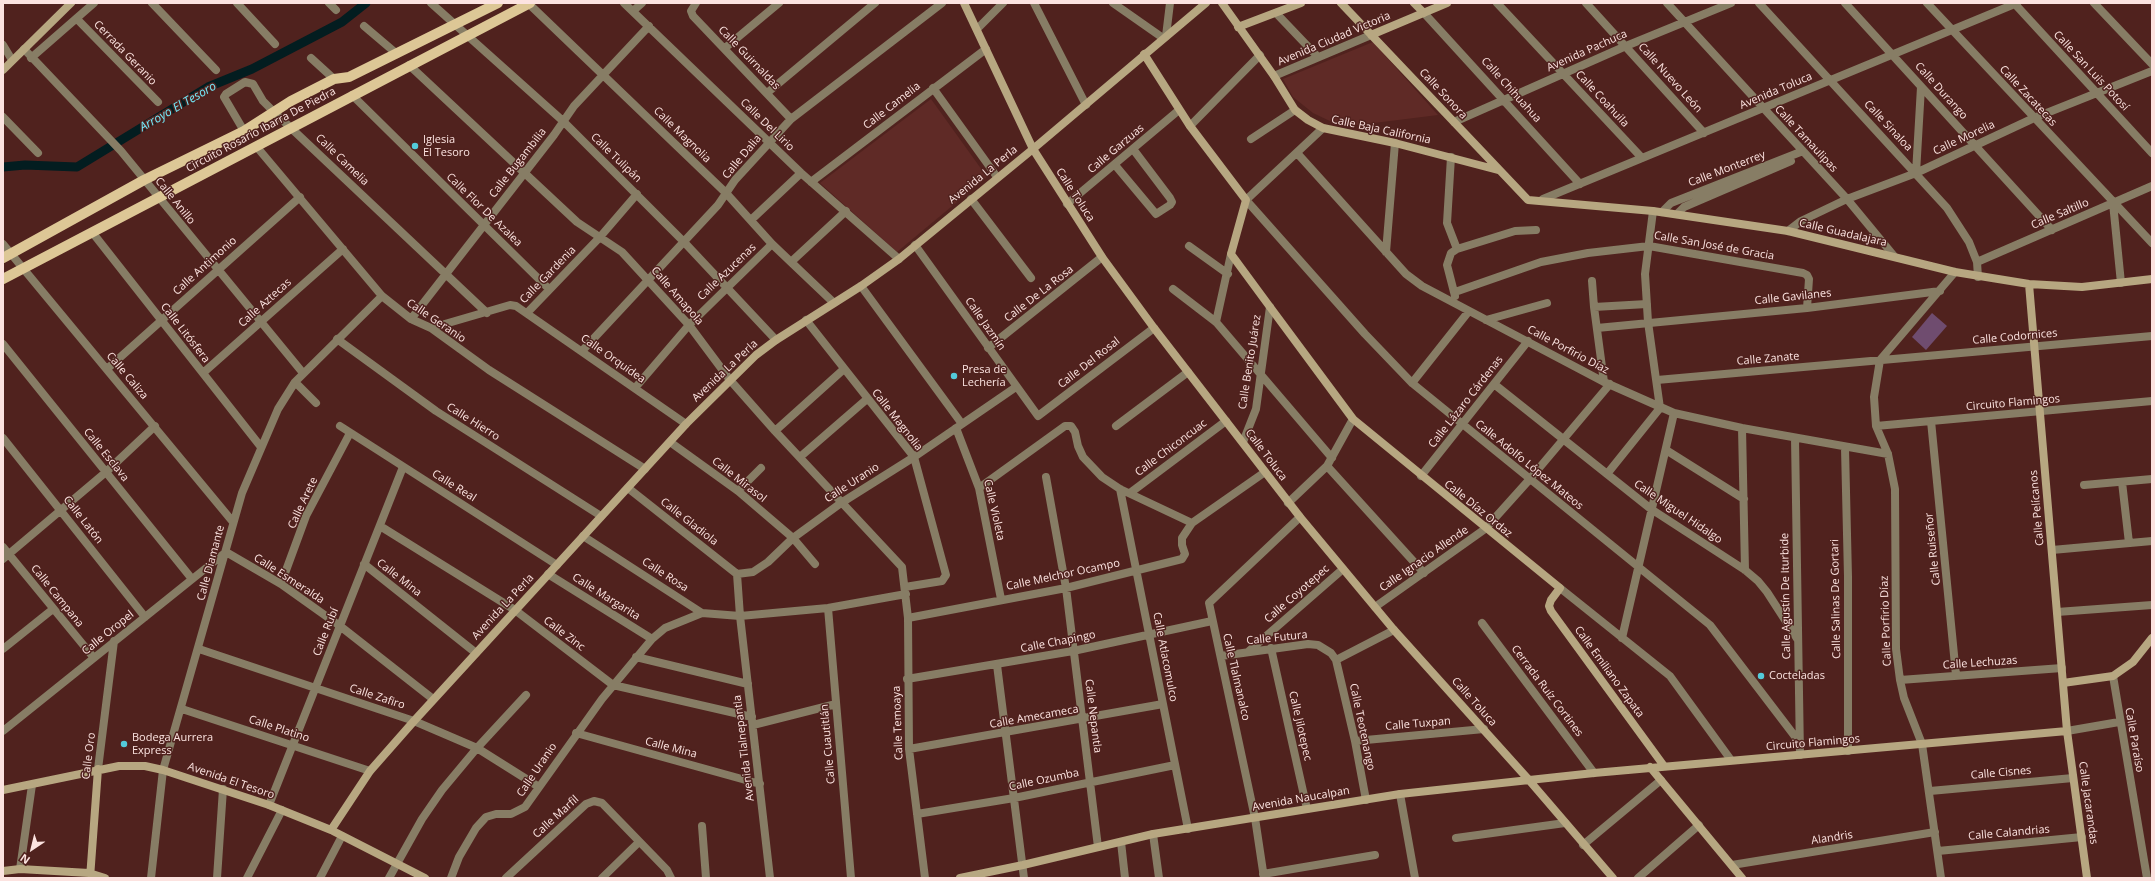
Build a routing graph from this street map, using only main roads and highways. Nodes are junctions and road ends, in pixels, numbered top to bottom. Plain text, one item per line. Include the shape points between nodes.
1 (498, 3) edge
2 (529, 3) edge
3 (7, 256) edge
4 (3, 279) edge

1 - 3 main road via 397,54 348,77 334,79 291,101 244,131 144,180
2 - 4 main road, Circuito Rosario Ibarra De Piedra

